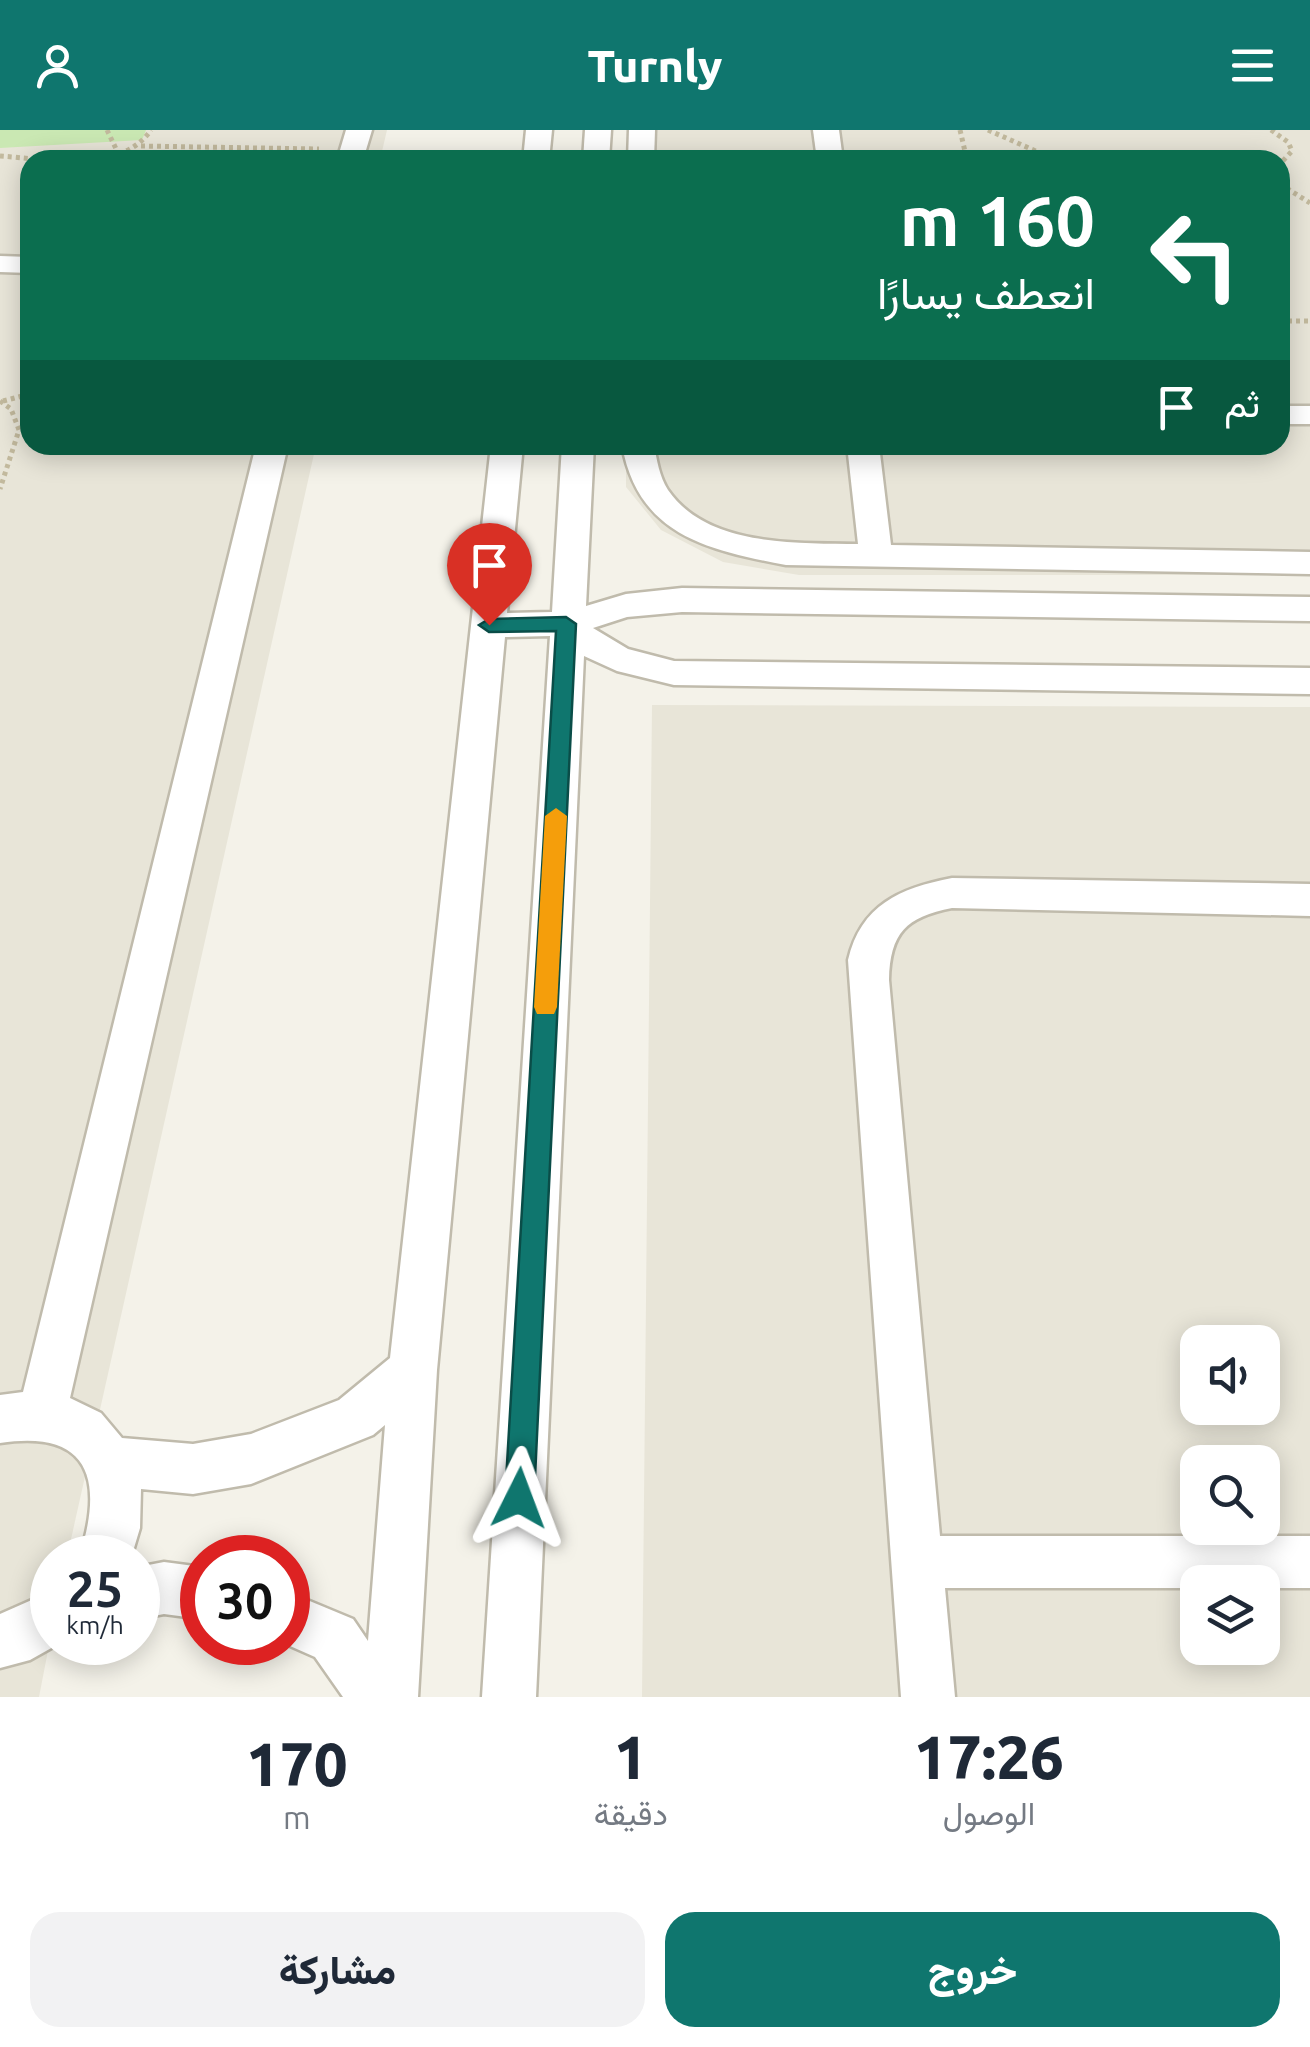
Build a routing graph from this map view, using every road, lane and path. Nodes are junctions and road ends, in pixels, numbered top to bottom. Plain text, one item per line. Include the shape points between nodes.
1 (151, 130) edge
2 (988, 130) edge
3 (1271, 130) edge
4 (141, 146) junction
5 (354, 146) edge
6 (131, 150) edge
7 (1033, 150) edge
8 (1290, 153) edge
9 (1, 401) edge
10 (20, 419) edge
11 (20, 436) edge
12 (269, 455) edge
13 (506, 455) edge
14 (577, 455) edge
15 (639, 455) edge
16 (864, 455) edge
17 (0, 488) edge
18 (876, 556) junction
19 (1310, 563) edge
20 (1310, 610) edge
21 (566, 624) junction
22 (489, 625) junction
23 (1310, 681) edge
24 (1310, 900) edge
25 (413, 1370) junction
26 (21, 1417) edge
27 (110, 1462) junction
28 (115, 1535) edge
29 (917, 1562) junction
30 (1310, 1562) edge
31 (310, 1628) edge
32 (30, 1633) edge
33 (0, 1641) edge
34 (376, 1697) edge
35 (391, 1697) edge
36 (510, 1697) edge
37 (928, 1697) edge

1 - 4 path
2 - 7 path
3 - 8 path via 1288,142
4 - 5 path
4 - 6 path
9 - 10 path
11 - 17 path
12 - 26 street
13 - 22 street
14 - 21 street
15 - 18 street via 640,471 658,501 690,527 734,545 786,554
16 - 18 street
18 - 19 street
20 - 21 street via 682,600 626,606
21 - 22 street
21 - 23 street via 610,657 674,673
21 - 36 street
22 - 25 street
24 - 29 street via 952,894 911,904 880,927 867,961
25 - 27 street via 356,1418 250,1459 193,1469
25 - 35 street
26 - 27 street via 70,1423 94,1438
27 - 28 street via 120,1496
29 - 30 street
29 - 37 street
31 - 34 street via 334,1638
32 - 33 street

